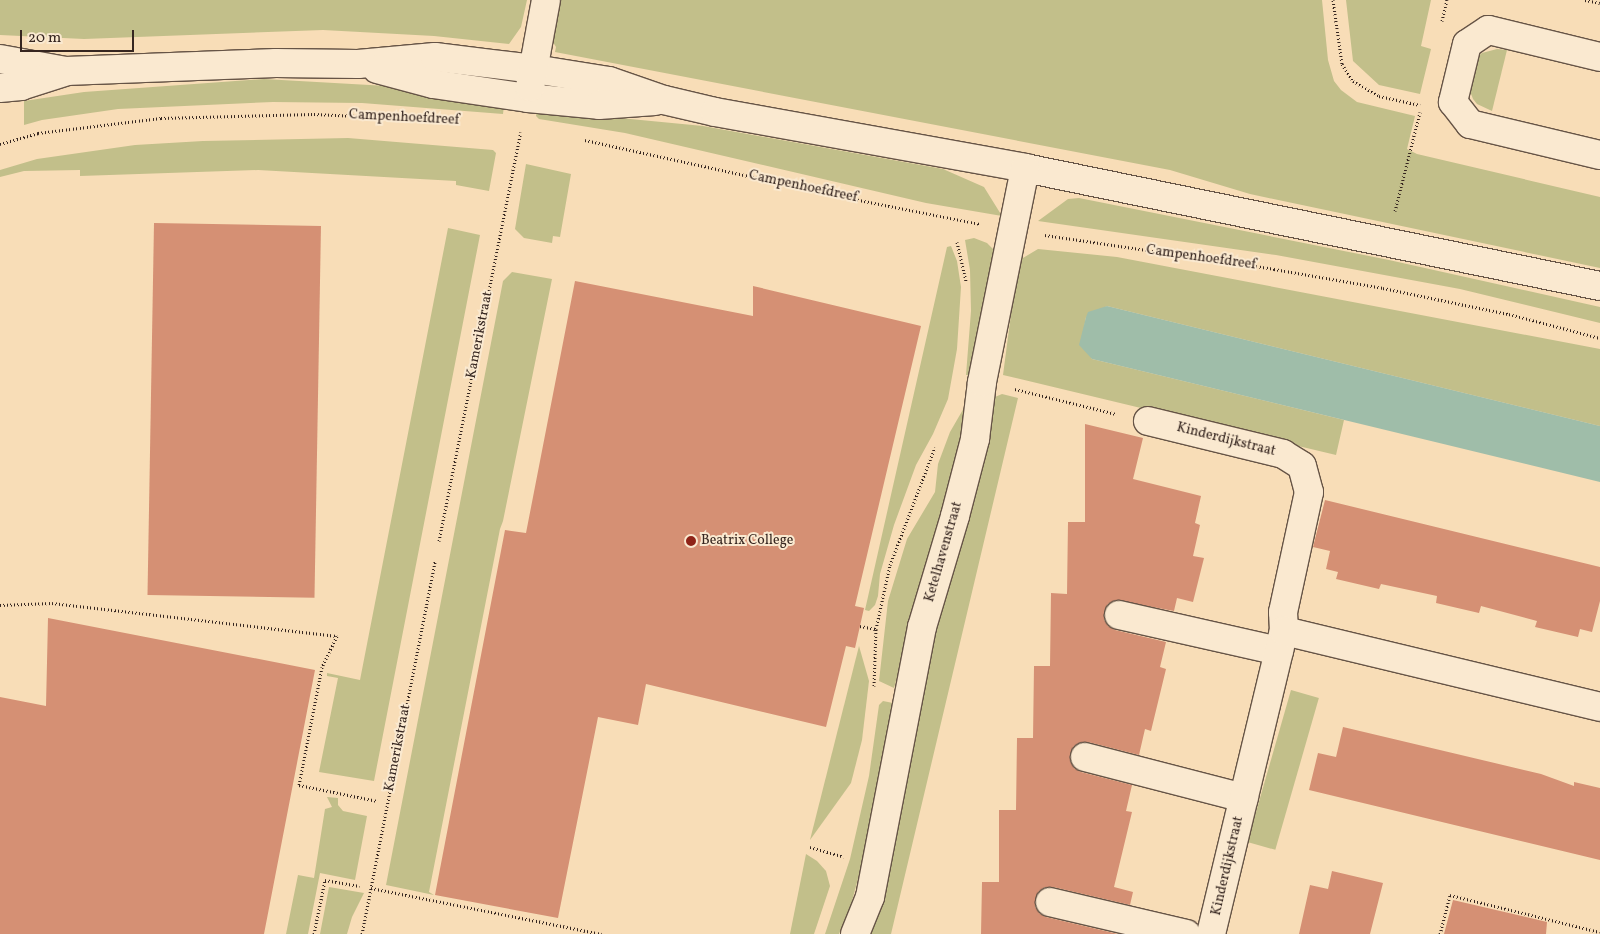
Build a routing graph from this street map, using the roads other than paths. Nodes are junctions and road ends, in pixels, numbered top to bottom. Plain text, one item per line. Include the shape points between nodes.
1 (546, 0) edge
2 (1600, 56) edge
3 (0, 59) edge
4 (358, 64) junction
5 (534, 69) junction
6 (66, 71) junction
7 (0, 88) edge
8 (528, 98) junction
9 (664, 100) junction
10 (1600, 155) edge
11 (1025, 168) junction
12 (1600, 286) edge
13 (1148, 422) road end
14 (1119, 615) dead end
15 (1281, 641) junction
16 (1600, 707) edge
17 (1085, 757) dead end
18 (1244, 798) junction
19 (1050, 902) dead end
20 (856, 934) edge
21 (1186, 934) edge
22 (1212, 934) edge

1 - 5 street
2 - 10 street via 1488,30 1467,44 1453,102 1470,124
3 - 6 street
4 - 5 street via 435,57
4 - 6 street via 276,63
4 - 8 street via 433,84
5 - 8 street
5 - 9 street via 609,81
6 - 7 street via 21,86
8 - 9 street via 599,105
9 - 11 street
11 - 12 street
11 - 20 street, Ketelhavenstraat via 982,382 975,439 922,627 870,897
13 - 15 street, Kinderdijkstraat via 1283,454 1302,466 1309,492 1283,612
14 - 15 street
15 - 16 street
15 - 18 street, Kinderdijkstraat
17 - 18 street, Kinderdijkstraat
18 - 22 street, Kinderdijkstraat
19 - 21 street

